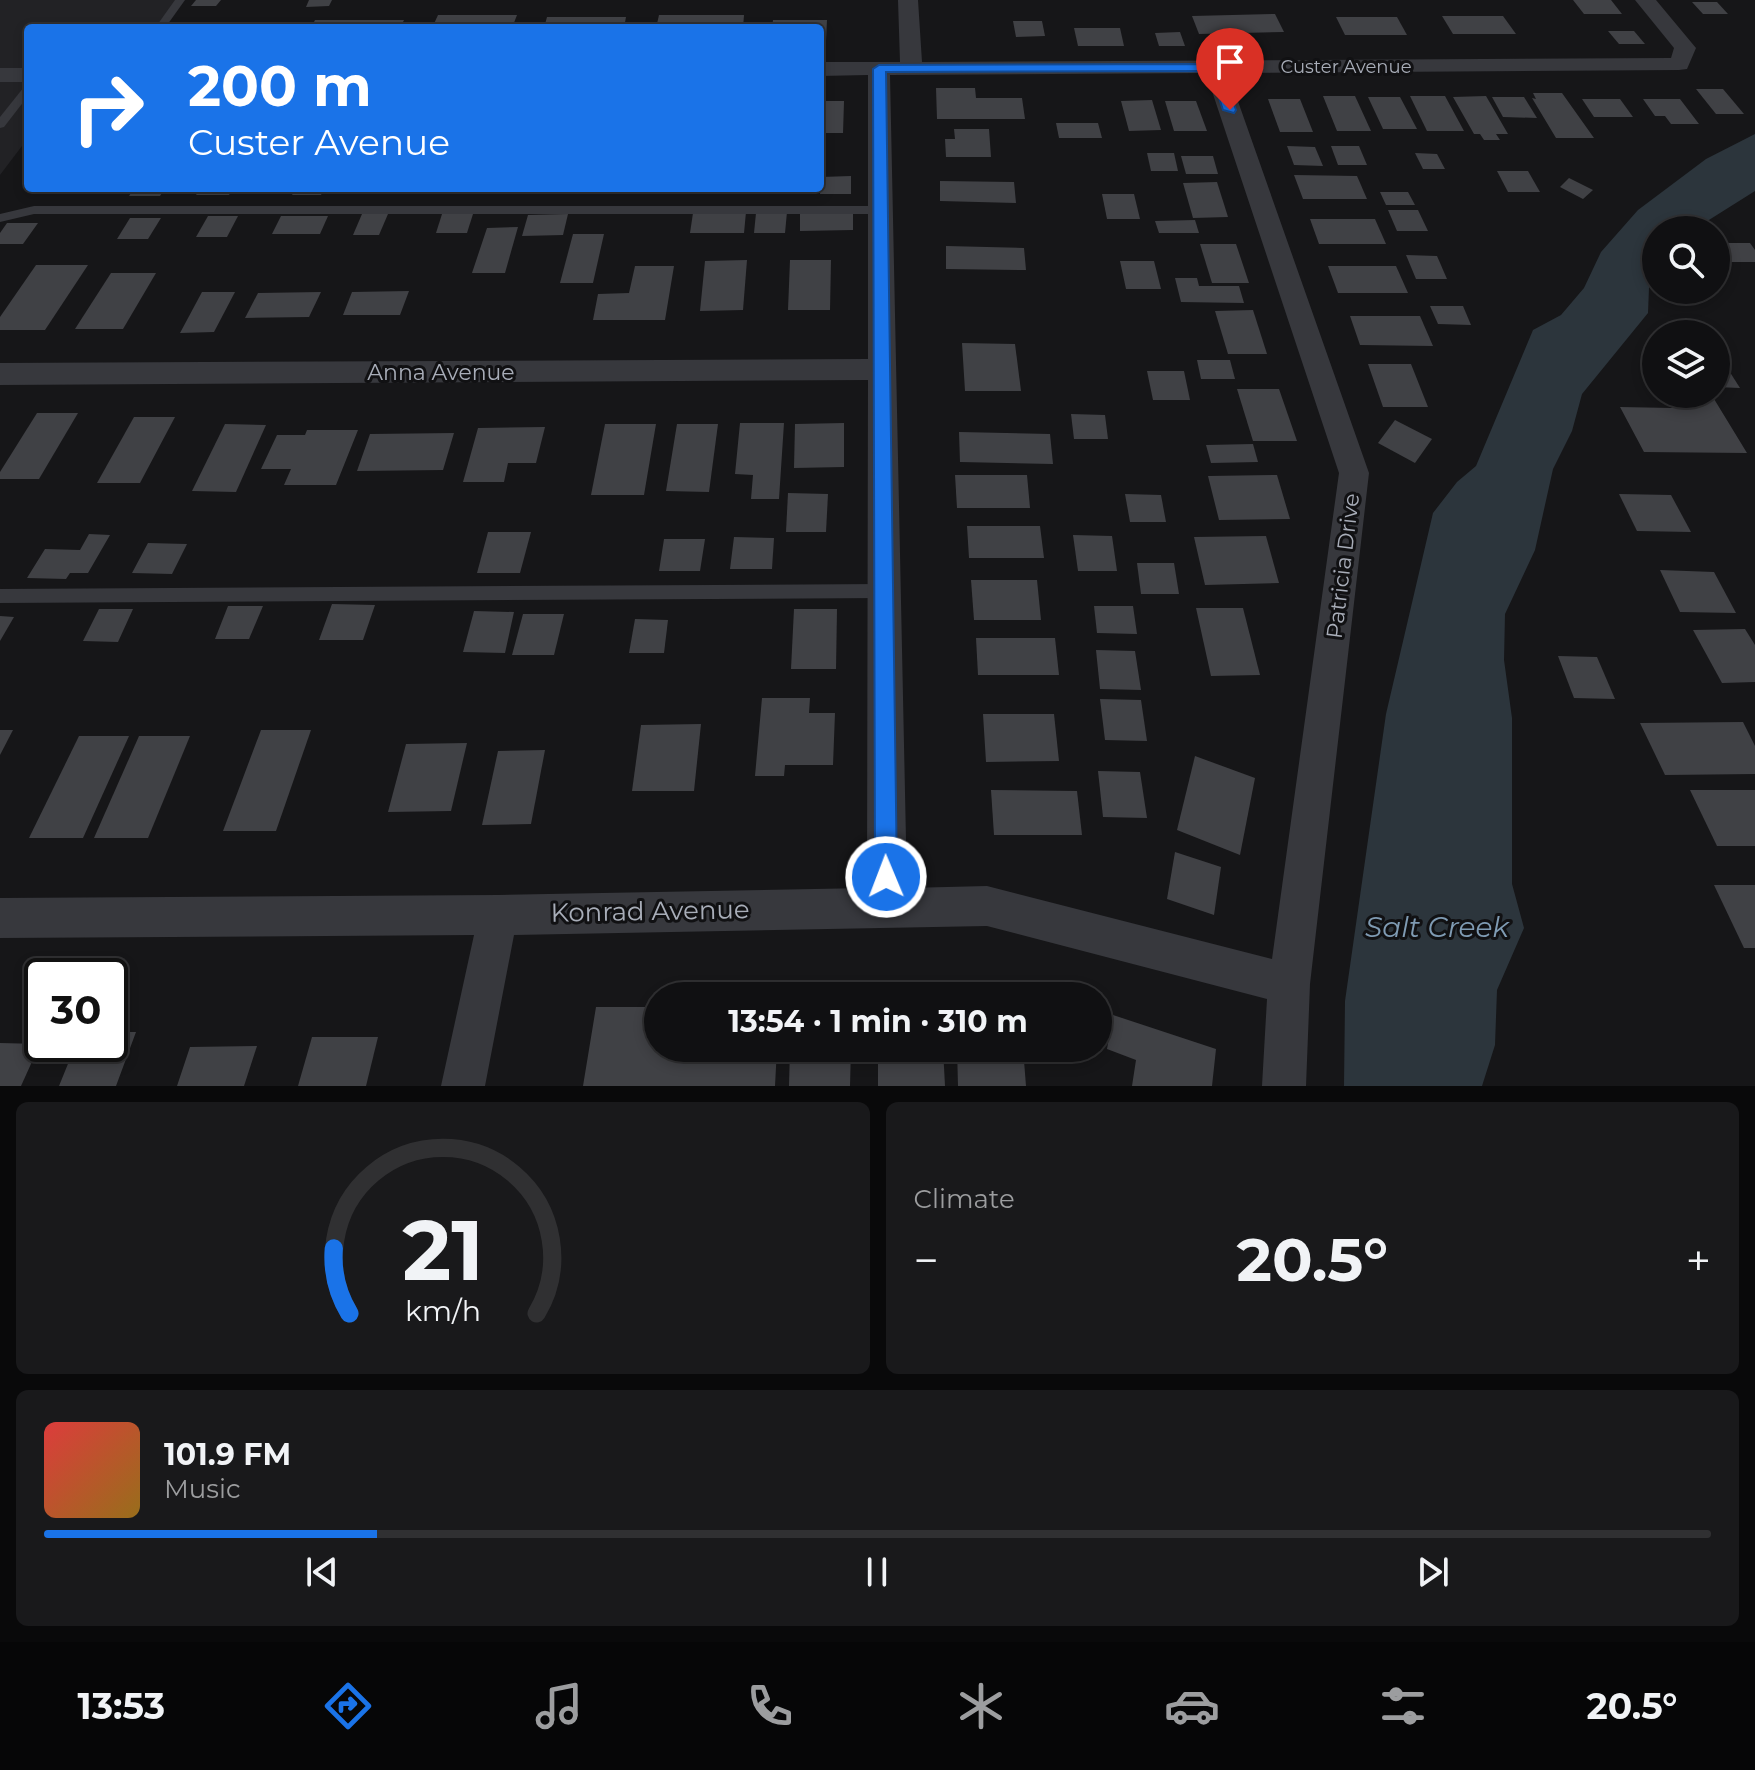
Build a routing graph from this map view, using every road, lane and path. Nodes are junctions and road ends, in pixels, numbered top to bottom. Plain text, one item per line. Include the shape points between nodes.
1 (180, 0) edge
2 (908, 0) edge
3 (1645, 0) edge
4 (163, 24) edge
5 (1215, 67) junction
6 (911, 68) junction
7 (824, 69) edge
8 (879, 69) junction
9 (0, 75) edge
10 (24, 75) edge
11 (24, 94) edge
12 (0, 125) edge
13 (880, 210) junction
14 (0, 218) edge
15 (881, 369) junction
16 (0, 374) edge
17 (883, 591) junction
18 (0, 596) edge
19 (887, 906) junction
20 (498, 915) junction
21 (0, 918) edge
22 (1289, 984) junction
23 (463, 1086) edge
24 (1284, 1086) edge

1 - 4 lane
2 - 6 street
3 - 5 street, Custer Avenue via 1685,48 1679,64
5 - 6 street, Custer Avenue
5 - 22 street, Patricia Drive via 1354,473
6 - 8 street, Custer Avenue
7 - 8 street, Custer Avenue
8 - 13 street
9 - 10 street
11 - 12 lane
13 - 14 lane via 34,210
13 - 15 street
15 - 16 street, Anna Avenue
15 - 17 street
17 - 18 lane
17 - 19 street
19 - 20 street, Konrad Avenue
19 - 22 street, Konrad Avenue via 987,906
20 - 21 street, Konrad Avenue
20 - 23 street
22 - 24 street, Patricia Drive

